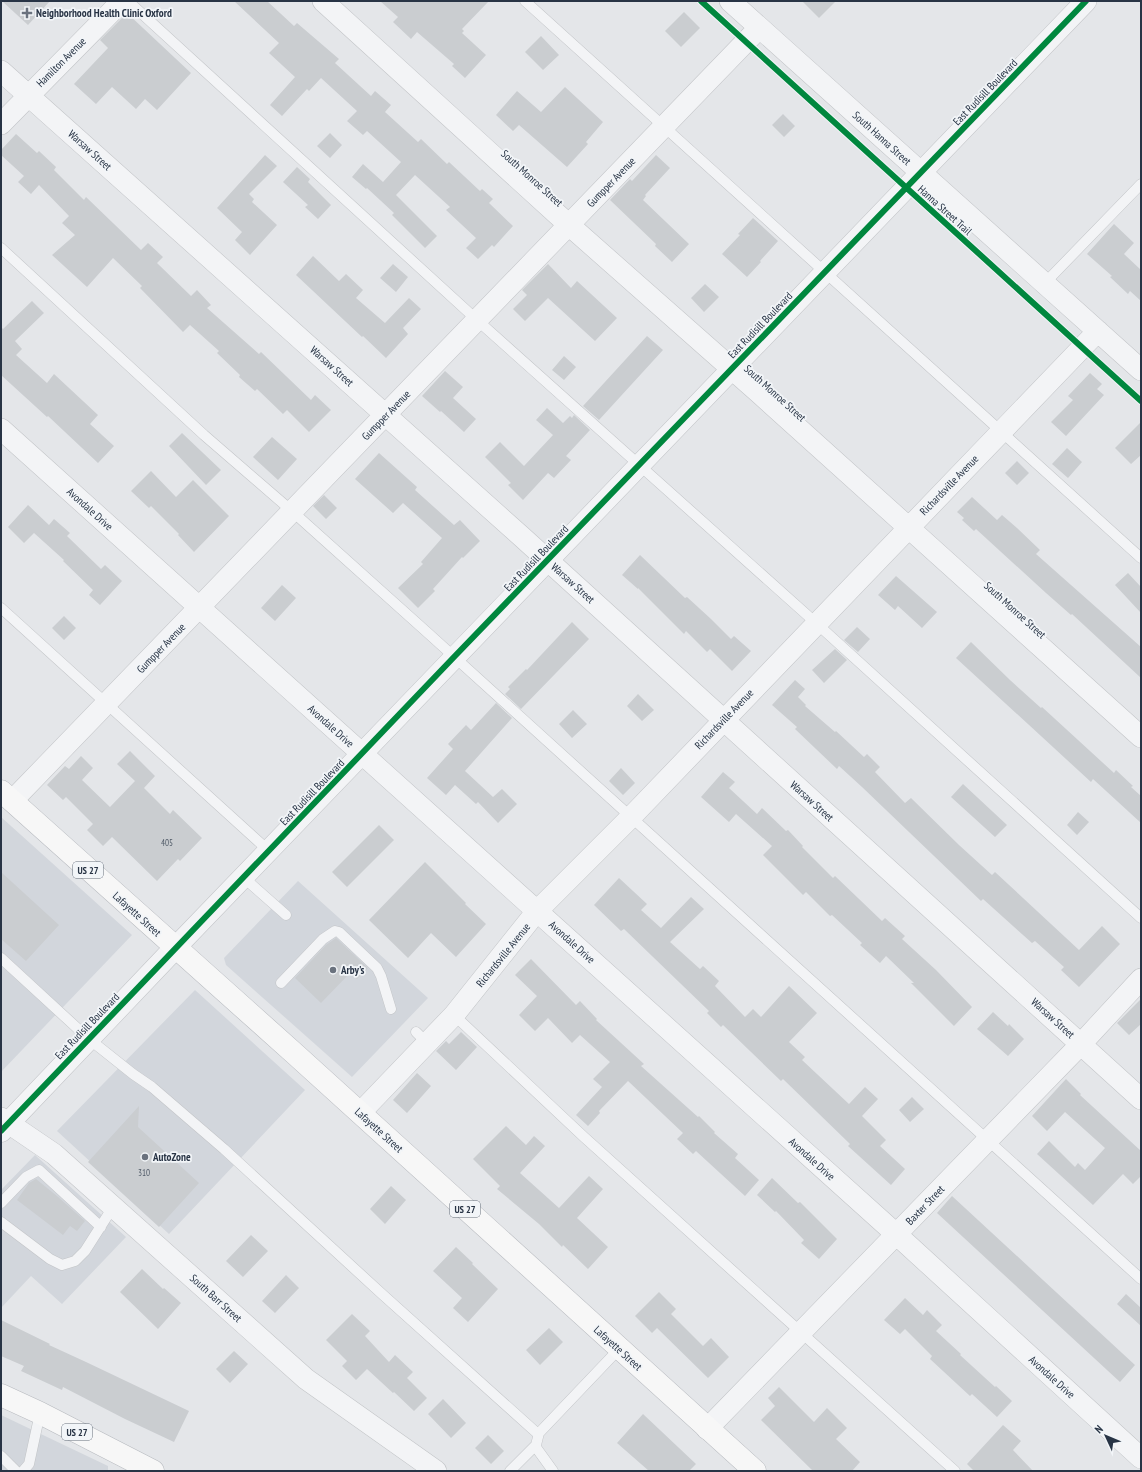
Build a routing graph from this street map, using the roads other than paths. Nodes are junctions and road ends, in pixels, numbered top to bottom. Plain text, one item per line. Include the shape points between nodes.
1 (122, 1) edge
2 (128, 1) edge
3 (323, 1) edge
4 (525, 1) edge
5 (730, 1) edge
6 (1086, 1) edge
7 (759, 28) junction
8 (1, 71) edge
9 (28, 96) junction
10 (1, 124) edge
11 (664, 126) junction
12 (921, 173) junction
13 (1141, 184) edge
14 (569, 225) junction
15 (1, 248) edge
16 (825, 273) junction
17 (1044, 284) junction
18 (477, 320) junction
19 (1098, 331) junction
20 (732, 368) junction
21 (1141, 370) edge
22 (386, 415) junction
23 (1, 429) edge
24 (1001, 432) junction
25 (640, 465) junction
26 (293, 512) junction
27 (908, 527) junction
28 (1141, 558) edge
29 (548, 560) junction
30 (1, 608) edge
31 (200, 608) junction
32 (816, 623) junction
33 (454, 657) junction
34 (107, 704) junction
35 (723, 720) junction
36 (1141, 737) edge
37 (362, 755) junction
38 (7, 796) edge
39 (631, 816) junction
40 (269, 851) junction
41 (243, 877) junction
42 (537, 912) junction
43 (286, 915) dead end
44 (1141, 918) edge
45 (175, 948) junction
46 (1, 958) edge
47 (1141, 979) edge
48 (281, 983) dead end
49 (391, 1009) dead end
50 (454, 1016) junction
51 (89, 1039) junction
52 (1081, 1044) junction
53 (1141, 1098) edge
54 (360, 1113) junction
55 (4, 1124) edge
56 (987, 1141) junction
57 (1, 1203) edge
58 (112, 1207) junction
59 (1, 1222) edge
60 (101, 1227) junction
61 (896, 1234) junction
62 (1141, 1279) edge
63 (801, 1332) junction
64 (619, 1348) junction
65 (1, 1395) edge
66 (40, 1413) junction
67 (707, 1429) junction
68 (538, 1434) junction
69 (535, 1446) junction
70 (1, 1456) edge
71 (1141, 1458) edge
72 (16, 1471) edge
73 (23, 1471) edge
74 (152, 1471) edge
75 (436, 1471) edge
76 (510, 1471) edge
77 (554, 1471) edge
78 (755, 1471) edge
79 (955, 1471) edge

1 - 9 street, Hamilton Avenue
2 - 18 lane
3 - 14 street, South Monroe Street
4 - 11 lane
5 - 7 street, South Hanna Street
6 - 12 street, East Rudisill Boulevard
7 - 11 street, Gumpper Avenue
7 - 12 street, South Hanna Street
8 - 9 street, Warsaw Street
9 - 10 street, Hamilton Avenue
9 - 22 street, Warsaw Street
11 - 14 street, Gumpper Avenue
11 - 16 lane
12 - 16 street, East Rudisill Boulevard
12 - 17 street, South Hanna Street
13 - 17 lane
14 - 18 street, Gumpper Avenue
14 - 20 street, South Monroe Street
15 - 26 lane via 204,436
16 - 20 street, East Rudisill Boulevard
16 - 24 lane
17 - 19 street, South Hanna Street
18 - 22 street, Gumpper Avenue
18 - 25 lane
19 - 21 street, South Hanna Street
19 - 24 street, Richardsville Avenue
20 - 25 street, East Rudisill Boulevard
20 - 27 street, South Monroe Street
22 - 26 street, Gumpper Avenue
22 - 29 street, Warsaw Street
23 - 31 street, Avondale Drive
24 - 27 street, Richardsville Avenue
24 - 28 lane
25 - 29 street, East Rudisill Boulevard
25 - 32 lane
26 - 31 street, Gumpper Avenue
26 - 33 lane
27 - 32 street, Richardsville Avenue
27 - 36 street, South Monroe Street
29 - 33 street, East Rudisill Boulevard
29 - 35 street, Warsaw Street
30 - 34 lane
31 - 34 street, Gumpper Avenue
31 - 37 street, Avondale Drive
32 - 35 street, Richardsville Avenue
32 - 44 lane
33 - 37 street, East Rudisill Boulevard
33 - 39 lane
34 - 38 street, Gumpper Avenue
34 - 40 lane
35 - 39 street, Richardsville Avenue
35 - 52 street, Warsaw Street
37 - 40 street, East Rudisill Boulevard
37 - 42 street, Avondale Drive
38 - 45 highway, Lafayette Street / US 27
39 - 42 street, Richardsville Avenue
39 - 56 lane
40 - 41 street, East Rudisill Boulevard
41 - 43 lane
41 - 45 street, East Rudisill Boulevard
42 - 50 street, Richardsville Avenue
42 - 61 street, Avondale Drive
45 - 51 street, East Rudisill Boulevard
45 - 54 highway, Lafayette Street / US 27
46 - 51 lane
47 - 52 street, Baxter Street
48 - 49 lane via 323,939 335,931 377,968
50 - 54 street, Richardsville Avenue via 422,1037
50 - 63 lane
51 - 55 street, East Rudisill Boulevard
51 - 68 lane via 152,1087 224,1149
52 - 53 street, Warsaw Street
52 - 56 street, Baxter Street
54 - 64 highway, Lafayette Street / US 27
55 - 58 street, South Barr Street via 54,1154
56 - 61 street, Baxter Street
56 - 62 lane
57 - 60 lane via 26,1177 39,1170
58 - 60 lane
58 - 75 street, South Barr Street via 306,1379
59 - 60 lane via 50,1259 62,1265 75,1261
61 - 63 street, Baxter Street
61 - 71 street, Avondale Drive
63 - 67 street, Baxter Street
63 - 79 lane
64 - 67 highway, Lafayette Street / US 27
64 - 68 lane
65 - 66 highway, US 27
66 - 73 lane via 29,1464
66 - 74 highway, US 27
67 - 78 highway, Lafayette Street / US 27
68 - 69 lane
69 - 76 lane
69 - 77 lane
70 - 72 lane

